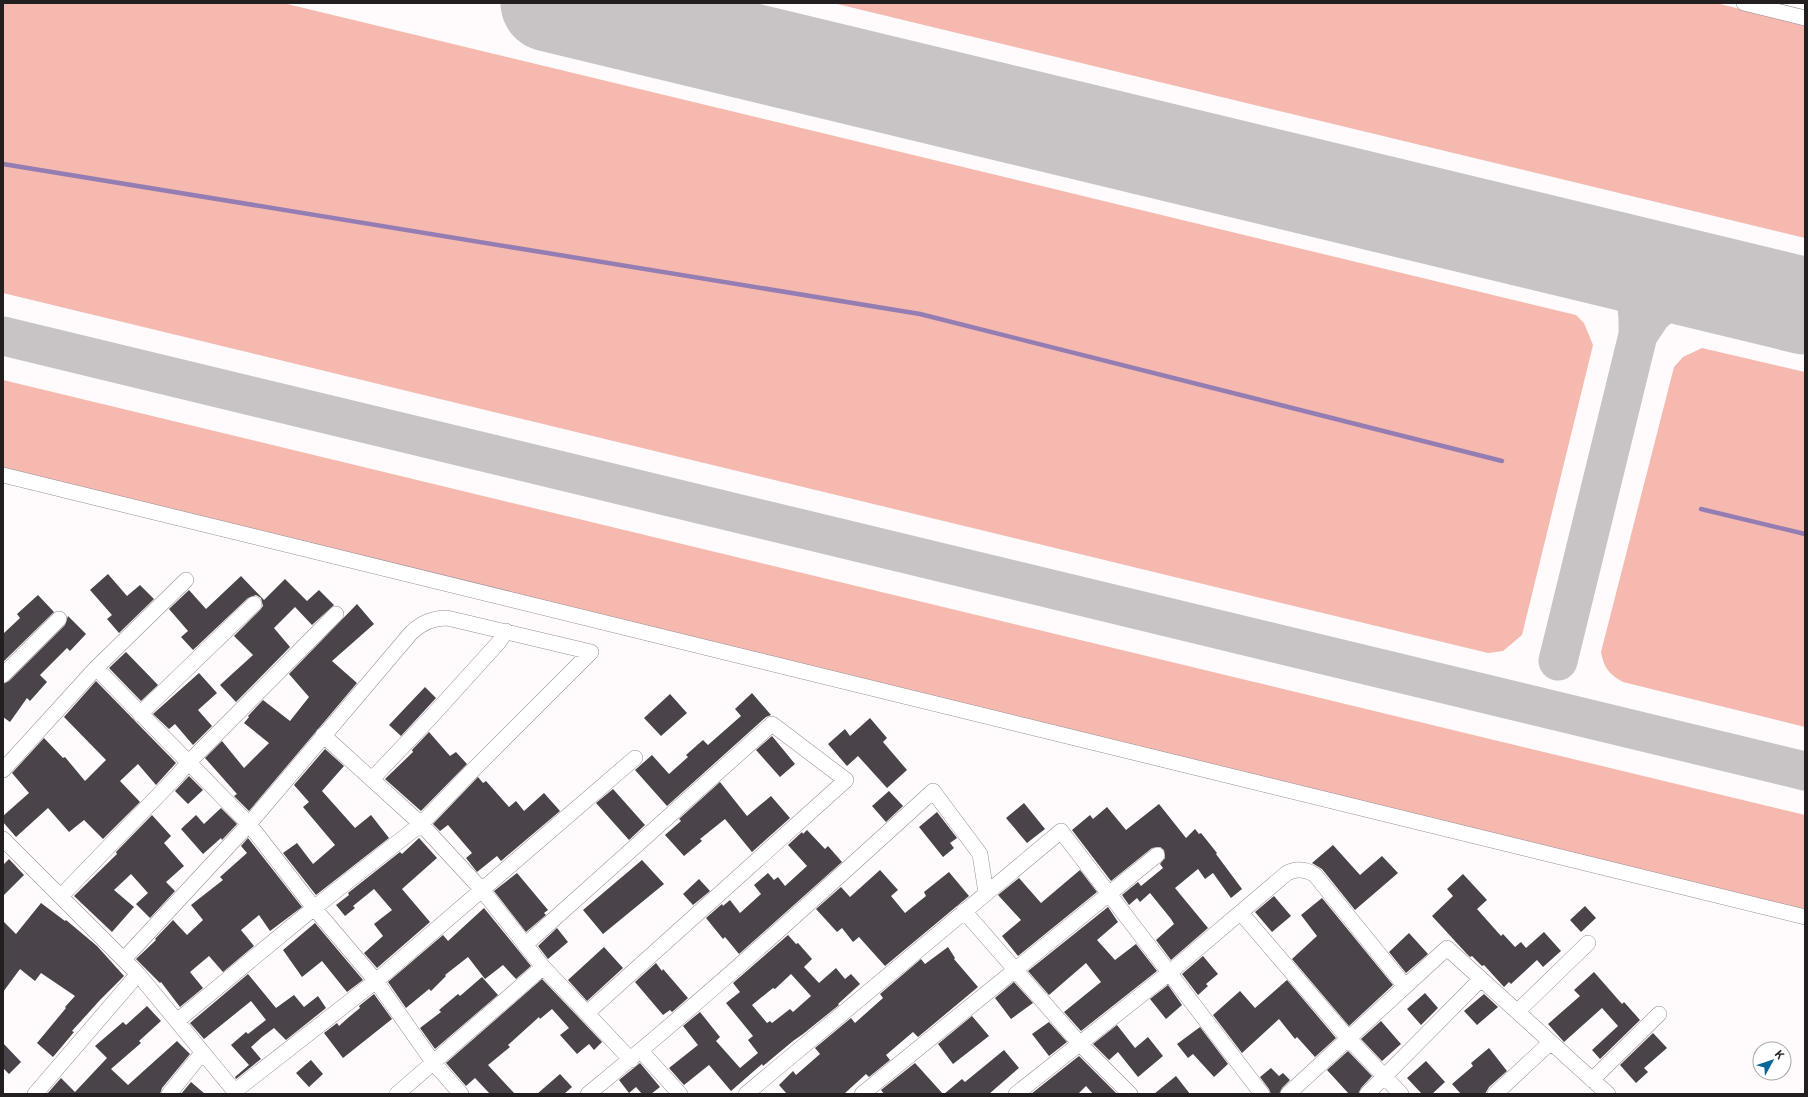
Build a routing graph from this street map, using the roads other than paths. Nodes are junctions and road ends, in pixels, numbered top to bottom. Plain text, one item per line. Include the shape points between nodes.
1 (1744, 3) edge
2 (1805, 18) edge
3 (3, 475) edge
4 (186, 580) dead end
5 (254, 604) dead end
6 (336, 614) dead end
7 (59, 619) dead end
8 (506, 631) junction
9 (96, 668) junction
10 (3, 675) edge
11 (140, 714) junction
12 (323, 735) junction
13 (635, 758) dead end
14 (188, 763) junction
15 (3, 770) edge
16 (372, 778) junction
17 (249, 824) junction
18 (421, 824) junction
19 (4, 842) edge
20 (1157, 855) dead end
21 (482, 890) junction
22 (986, 893) junction
23 (1109, 894) junction
24 (61, 896) junction
25 (314, 908) junction
26 (964, 911) junction
27 (1241, 913) junction
28 (1805, 917) edge
29 (1588, 943) dead end
30 (525, 945) junction
31 (124, 959) junction
32 (543, 967) junction
33 (1015, 970) junction
34 (1169, 973) junction
35 (138, 974) junction
36 (1481, 979) junction
37 (376, 981) junction
38 (1406, 986) junction
39 (1518, 1011) junction
40 (587, 1013) junction
41 (1659, 1014) dead end
42 (177, 1021) junction
43 (1348, 1038) junction
44 (1551, 1042) junction
45 (1080, 1044) junction
46 (202, 1053) junction
47 (636, 1055) junction
48 (433, 1062) junction
49 (1384, 1077) junction
50 (1600, 1089) edge
51 (236, 1093) edge
52 (36, 1094) edge
53 (169, 1094) edge
54 (397, 1094) edge
55 (461, 1094) edge
56 (588, 1094) edge
57 (680, 1094) edge
58 (746, 1094) edge
59 (862, 1094) edge
60 (1016, 1094) edge
61 (1130, 1094) edge
62 (1262, 1094) edge
63 (1288, 1094) edge
64 (1367, 1094) edge
65 (1401, 1094) edge
66 (1495, 1094) edge

1 - 2 street
3 - 28 street
4 - 9 street
5 - 11 street
6 - 14 street
7 - 10 street
8 - 12 street via 447,618 421,625 411,633
8 - 16 street via 431,717
8 - 18 street via 591,652
9 - 11 street
9 - 15 street
11 - 14 street
12 - 16 street
12 - 17 street
13 - 21 street
14 - 17 street
14 - 24 street
16 - 18 street
17 - 25 street
17 - 31 street
18 - 21 street
18 - 25 street
19 - 24 street
20 - 23 street
21 - 30 street
21 - 37 street
22 - 23 street via 1061,831
22 - 26 street
22 - 47 street via 980,854 933,791
23 - 33 street
23 - 34 street
24 - 31 street
25 - 37 street
25 - 42 street
26 - 33 street
26 - 58 street
27 - 34 street
27 - 38 street via 1287,873 1297,869 1309,871 1321,882
27 - 43 street
29 - 39 street
30 - 32 street
30 - 40 street via 772,724 846,780
31 - 35 street
32 - 40 street
32 - 48 street
33 - 45 street
33 - 59 street
34 - 45 street
34 - 62 street
35 - 42 street
35 - 52 street
36 - 38 street via 1447,948
36 - 39 street
36 - 49 street
37 - 48 street
37 - 51 street
38 - 43 street
39 - 44 street
40 - 47 street
41 - 50 street
42 - 46 street
43 - 49 street
43 - 63 street
44 - 50 street
44 - 66 street
45 - 60 street
45 - 61 street
46 - 51 street
46 - 53 street
47 - 56 street
47 - 57 street
48 - 54 street
48 - 55 street
49 - 64 street
49 - 65 street

